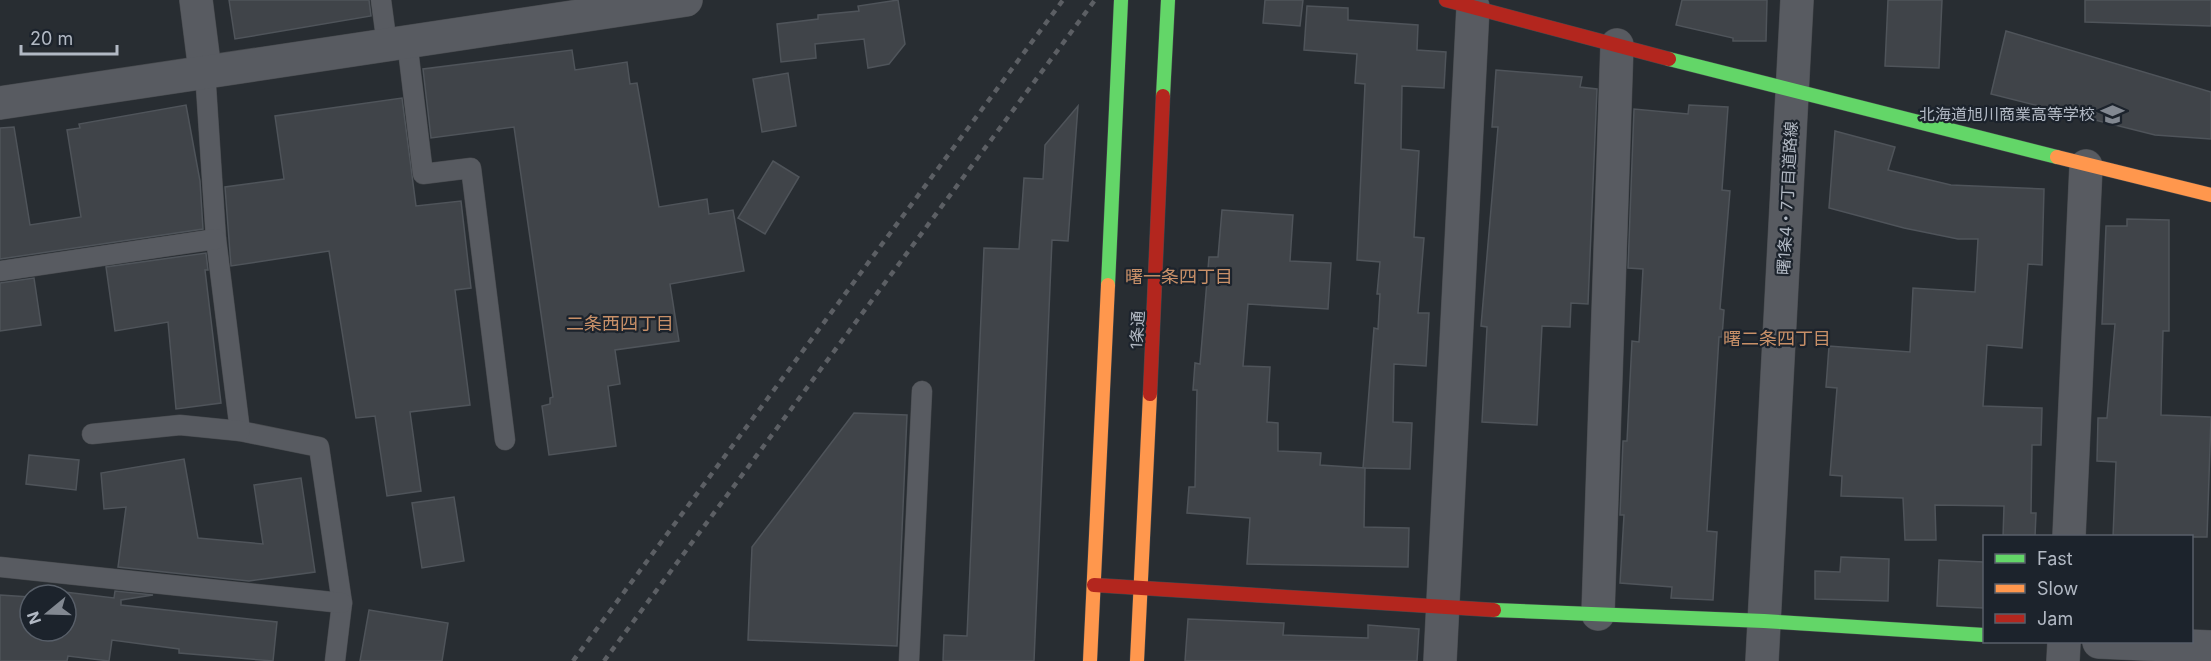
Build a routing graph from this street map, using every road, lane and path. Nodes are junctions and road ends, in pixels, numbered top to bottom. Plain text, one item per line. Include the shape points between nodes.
1 (196, 0) edge
2 (381, 0) edge
3 (686, 0) edge
4 (1121, 0) edge
5 (1168, 0) edge
6 (1797, 0) edge
7 (1459, 3) edge
8 (580, 8) edge
9 (397, 43) junction
10 (1617, 45) junction
11 (205, 71) junction
12 (1792, 92) junction
13 (0, 103) edge
14 (2086, 166) junction
15 (2211, 195) edge
16 (216, 239) junction
17 (0, 271) edge
18 (922, 391) dead end
19 (240, 431) junction
20 (92, 434) dead end
21 (505, 440) dead end
22 (2069, 535) edge
23 (0, 567) edge
24 (1094, 585) junction
25 (1141, 586) junction
26 (342, 603) junction
27 (1443, 608) junction
28 (1598, 614) junction
29 (1764, 621) junction
30 (1983, 635) edge
31 (2064, 643) edge
32 (2121, 643) edge
33 (2211, 647) edge
34 (335, 661) edge
35 (909, 661) edge
36 (1090, 661) edge
37 (1137, 661) edge
38 (1440, 661) edge
39 (1762, 661) edge
40 (2063, 661) edge

1 - 11 street
2 - 9 lane
3 - 8 street
4 - 24 street, 1条通
5 - 25 street, 1条通
6 - 12 street, 曙1条4・7丁目道路線
7 - 10 street
7 - 27 street
8 - 9 street
9 - 11 street
9 - 21 lane via 423,174 471,168
10 - 12 street
10 - 28 street
11 - 13 street
11 - 16 lane
12 - 14 street
12 - 29 street, 曙1条4・7丁目道路線
14 - 15 street
14 - 22 street
16 - 17 lane
16 - 19 lane
18 - 35 lane
19 - 20 lane via 180,425
19 - 26 lane via 319,447
23 - 26 lane
24 - 25 street
24 - 36 street, 1条通
25 - 27 street
25 - 37 street, 1条通
26 - 34 lane
27 - 28 street
27 - 38 street
28 - 29 street
29 - 30 street
29 - 39 street, 曙1条4・7丁目道路線
31 - 40 street
32 - 33 street

